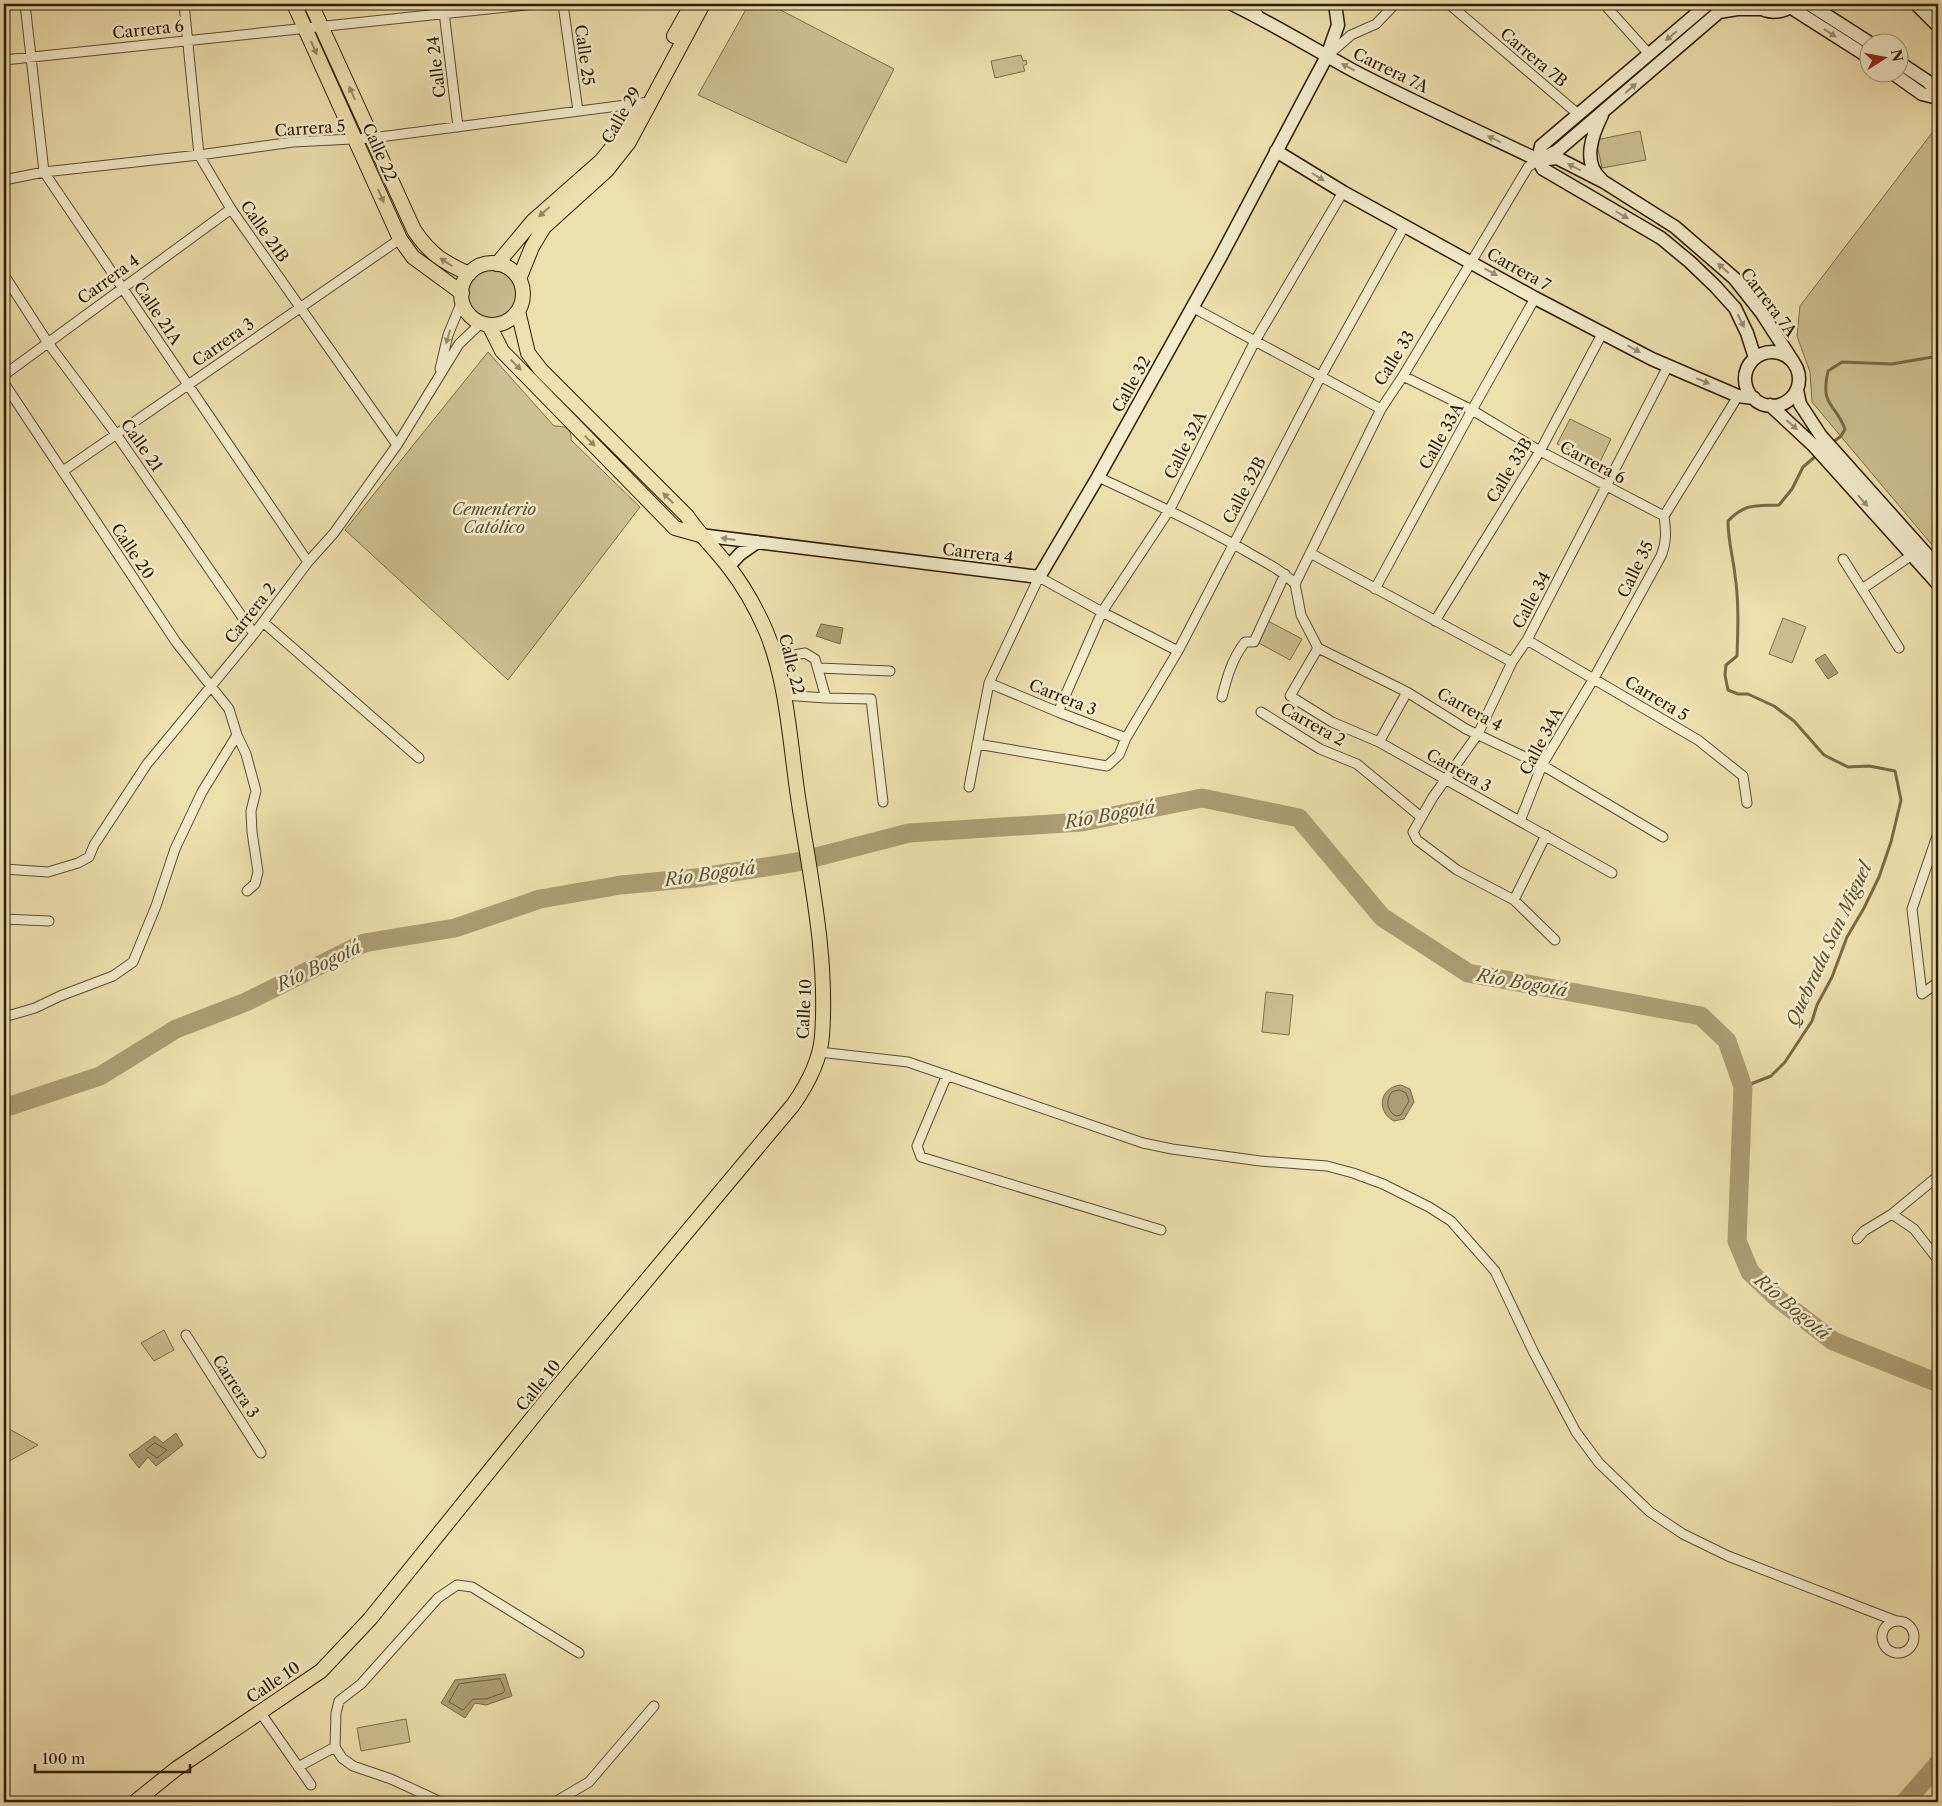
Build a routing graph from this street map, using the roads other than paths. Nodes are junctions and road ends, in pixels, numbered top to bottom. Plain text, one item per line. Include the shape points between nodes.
1 (25, 4) edge
2 (184, 4) edge
3 (294, 4) edge
4 (311, 4) edge
5 (535, 4) edge
6 (563, 4) edge
7 (692, 4) edge
8 (703, 4) edge
9 (1232, 4) edge
10 (1252, 4) edge
11 (1336, 4) edge
12 (1395, 4) edge
13 (1448, 4) edge
14 (1604, 4) edge
15 (1708, 4) edge
16 (1809, 4) edge
17 (1916, 4) edge
18 (1758, 6) edge
19 (1792, 6) edge
20 (444, 8) edge
21 (1260, 18) junction
22 (321, 26) junction
23 (1938, 26) edge
24 (305, 28) junction
25 (1860, 37) edge
26 (187, 40) junction
27 (1860, 51) edge
28 (1649, 54) junction
29 (1327, 56) junction
30 (31, 57) junction
31 (4, 60) edge
32 (1910, 70) edge
33 (1905, 82) edge
34 (1938, 92) edge
35 (1938, 98) edge
36 (643, 102) junction
37 (1604, 110) junction
38 (578, 111) junction
39 (1578, 114) junction
40 (458, 127) junction
41 (372, 138) junction
42 (355, 140) junction
43 (1276, 151) junction
44 (199, 155) junction
45 (1538, 160) junction
46 (44, 172) junction
47 (4, 180) edge
48 (1609, 185) junction
49 (1343, 192) junction
50 (231, 209) junction
51 (1405, 225) junction
52 (400, 239) junction
53 (1472, 262) junction
54 (497, 264) junction
55 (469, 274) junction
56 (4, 275) edge
57 (519, 279) junction
58 (123, 288) junction
59 (462, 297) junction
60 (1535, 298) junction
61 (300, 307) junction
62 (1192, 307) junction
63 (518, 311) junction
64 (485, 324) junction
65 (1603, 332) junction
66 (1255, 340) junction
67 (48, 343) junction
68 (1755, 358) junction
69 (1794, 363) junction
70 (1668, 366) junction
71 (439, 374) junction
72 (4, 375) edge
73 (1321, 376) junction
74 (1403, 376) junction
75 (4, 383) edge
76 (188, 384) junction
77 (1797, 390) junction
78 (1738, 396) junction
79 (1754, 398) junction
80 (1770, 406) junction
81 (1381, 408) junction
82 (1472, 410) junction
83 (116, 434) junction
84 (1817, 441) junction
85 (397, 445) junction
86 (1540, 451) junction
87 (1835, 461) junction
88 (63, 471) junction
89 (1098, 477) junction
90 (1607, 487) junction
91 (1170, 509) junction
92 (1664, 516) junction
93 (700, 535) junction
94 (756, 542) junction
95 (1233, 543) junction
96 (1310, 553) junction
97 (1912, 555) junction
98 (1843, 559) dead end
99 (308, 562) junction
100 (729, 566) junction
101 (1938, 567) edge
102 (1285, 574) junction
103 (1039, 576) junction
104 (1295, 584) junction
105 (1938, 584) edge
106 (1375, 589) junction
107 (1862, 589) junction
108 (1102, 612) junction
109 (1435, 621) junction
110 (263, 622) junction
111 (254, 634) junction
112 (1527, 640) junction
113 (1318, 648) junction
114 (1899, 648) dead end
115 (1178, 651) junction
116 (788, 656) dead end
117 (1512, 662) junction
118 (819, 668) junction
119 (890, 671) dead end
120 (1594, 678) junction
121 (989, 683) junction
122 (211, 686) junction
123 (1407, 692) junction
124 (783, 695) junction
125 (1222, 697) dead end
126 (826, 698) junction
127 (1058, 712) junction
128 (1262, 712) dead end
129 (1478, 734) junction
130 (236, 735) junction
131 (1126, 738) junction
132 (1379, 742) junction
133 (977, 744) junction
134 (419, 758) dead end
135 (1542, 765) junction
136 (1447, 781) junction
137 (969, 787) dead end
138 (883, 802) dead end
139 (1746, 803) dead end
140 (1421, 817) junction
141 (1520, 821) junction
142 (1938, 834) edge
143 (1546, 835) junction
144 (1663, 837) dead end
145 (4, 869) edge
146 (1612, 873) dead end
147 (247, 892) dead end
148 (814, 900) joint
149 (1514, 900) junction
150 (4, 919) edge
151 (49, 921) dead end
152 (1555, 940) dead end
153 (1938, 982) edge
154 (4, 1017) edge
155 (819, 1052) junction
156 (947, 1075) junction
157 (1938, 1176) edge
158 (1892, 1214) junction
159 (1161, 1230) dead end
160 (1857, 1239) dead end
161 (1938, 1260) edge
162 (186, 1335) dead end
163 (261, 1453) dead end
164 (1896, 1621) dead end
165 (579, 1653) dead end
166 (654, 1706) dead end
167 (260, 1712) junction
168 (335, 1747) junction
169 (298, 1767) junction
170 (311, 1785) dead end
171 (135, 1802) edge
172 (441, 1802) edge
173 (556, 1802) edge

1 - 30 street, Calle 21A
2 - 26 street, Calle 21B
3 - 24 main road, Calle 22
4 - 22 main road, Calle 22
5 - 20 street, Carrera 6
6 - 38 street, Calle 25
7 - 36 main road, Calle 29
8 - 36 main road, Calle 29
9 - 21 street, Carrera 7A
10 - 21 street
11 - 29 street, Calle 32 via 1338,25
12 - 29 street via 1376,24 1352,35
13 - 39 street, Carrera 7B
14 - 28 street
15 -> 28 street, Calle 33
16 - 25 street
17 - 23 street
18 - 19 street, Calle 33 via 1774,12
37 -> 18 street, Calle 33 via 1719,12
19 -> 27 street
20 - 22 street, Carrera 6
20 - 40 street, Calle 24
21 - 29 street, Carrera 7A
22 - 24 street, Carrera 6
41 -> 22 main road, Calle 22
24 - 26 street, Carrera 6
24 -> 42 main road, Calle 22
26 - 30 street, Carrera 6
26 - 44 street, Calle 21B
28 - 39 street, Calle 33
29 - 43 street, Calle 32
45 -> 29 street, Carrera 7A
30 - 31 street, Carrera 6
30 - 46 street, Calle 21A
32 - 34 street
33 - 35 street via 1922,94
36 - 38 street, Carrera 5
36 -> 54 main road, Calle 29 via 601,161 533,221
36 - 57 main road, Calle 29 via 629,142 607,170 544,227
37 - 45 street, Calle 33 via 1557,151
37 - 48 street via 1592,140 1590,156 1593,172
38 - 40 street, Carrera 5
39 - 45 street, Calle 33 via 1541,146
40 - 41 street, Carrera 5
41 - 42 street, Carrera 5
55 -> 41 main road, Calle 22 via 446,264 425,246 414,230
42 - 44 street, Carrera 5 via 293,142
42 -> 52 main road, Calle 22
43 -> 49 street, Carrera 7
43 - 62 street, Calle 32
44 - 46 street, Carrera 5
44 - 50 street, Calle 21B
48 -> 45 street, Carrera 7A via 1557,158
45 - 53 street, Calle 33 via 1528,167
45 -> 68 street, Carrera 7A via 1543,168 1661,238 1690,262 1735,308
46 - 47 street, Carrera 5
46 - 58 street, Calle 21A
69 -> 48 street, Carrera 7A via 1734,278 1675,227
49 - 51 street, Carrera 7
49 - 66 street, Calle 32A
50 - 58 street, Carrera 4
50 - 61 street, Calle 21B
51 - 53 street, Carrera 7
51 - 73 street, Calle 32B
52 - 59 main road, Calle 22 via 412,257
52 - 61 street, Carrera 3
53 -> 60 street, Carrera 7
53 - 74 street, Calle 33
54 - 55 main road via 482,266
54 - 57 main road via 506,267
55 - 59 main road
56 - 67 street, Calle 21
57 - 63 main road via 523,295
58 - 67 street, Carrera 4
58 - 76 street, Calle 21A
59 - 64 main road via 469,314
59 -> 71 street, Carrera 2 via 448,335
60 - 65 street, Carrera 7
60 - 82 street, Calle 33A
61 - 76 street, Carrera 3
61 - 85 street, Calle 21B
62 - 66 street
62 - 89 street, Calle 32
63 - 64 main road via 506,322
93 -> 63 main road, Calle 22 via 687,516 541,370 528,353
64 - 71 street, Carrera 2 via 459,344
64 -> 93 main road via 502,351 675,528
65 -> 70 street, Carrera 7
65 - 86 street, Calle 33B
66 - 73 street
66 - 91 street, Calle 32A
67 - 72 street, Carrera 4
67 - 83 street, Calle 21
68 - 69 street via 1766,353 1779,353
68 - 79 street via 1746,378
69 - 77 street via 1799,379
70 -> 78 street, Carrera 7
70 - 90 street, Calle 34
71 - 85 street, Carrera 2
73 - 81 street
73 - 95 street, Calle 32B
74 - 81 street, Calle 33
74 - 82 street, Carrera 6
75 - 88 street, Calle 20
76 - 83 street, Carrera 3
76 - 99 street, Calle 21A
77 - 80 street via 1783,404
77 - 84 street
78 - 79 street, Carrera 7
78 - 92 street
79 - 80 street
80 -> 84 street
81 - 96 street, Calle 33
82 - 86 street, Carrera 6
82 - 106 street, Calle 33A
83 - 88 street, Carrera 3
83 - 111 street, Calle 21
84 - 87 street
85 - 99 street, Carrera 2 via 334,533
86 - 90 street, Carrera 6
86 - 109 street, Calle 33B
87 -> 97 street
87 - 101 street
88 - 122 street, Calle 20 via 176,642
89 - 91 street
89 - 103 street, Calle 32
90 - 92 street, Carrera 6
90 - 112 street, Calle 34
91 - 95 street
91 - 108 street, Calle 32A
92 - 120 street, Calle 35 via 1665,546
94 -> 93 street, Carrera 4
93 - 100 main road, Calle 22
94 - 100 street
94 - 103 street, Carrera 4
95 - 102 street
95 - 115 street, Calle 32B
96 - 104 street, Calle 33
96 - 106 street
97 - 105 street
97 - 107 street
98 - 107 street
99 - 110 street, Carrera 2
100 - 124 main road, Calle 22 via 766,631
102 - 104 street
102 - 125 street via 1254,642 1245,642 1230,666
103 - 108 street, Carrera 4
103 - 121 street, Calle 32
104 - 113 street via 1301,615
106 - 109 street
107 - 114 street
108 - 115 street, Carrera 4
108 - 127 street, Calle 32A
109 - 117 street
110 - 111 street, Carrera 2
110 - 134 street
111 - 122 street, Carrera 2
112 - 117 street, Calle 34
112 - 120 street, Carrera 5
113 - 123 street, Carrera 4
113 - 132 street, Carrera 3 via 1290,696 1332,722
115 - 131 street, Calle 32B
116 - 118 street via 806,653 815,659
117 - 129 street, Calle 34
118 - 119 street
118 - 126 street
120 - 135 street, Calle 34A
120 - 139 street, Carrera 5 via 1698,740 1743,776
121 - 127 street, Carrera 3
121 - 133 street, Calle 32
122 - 130 street, Calle 20 via 229,709
122 - 145 street, Carrera 2 via 147,764 89,857 48,872
123 - 129 street, Carrera 4
123 - 132 street
124 - 126 street
124 - 148 main road, Calle 22
126 - 138 street via 871,699
127 - 131 street, Carrera 3
128 - 140 street, Carrera 2 via 1320,749 1357,764
129 - 135 street, Carrera 4
129 - 136 street, Calle 34
130 - 147 street, Calle 20 via 246,754 256,791 251,811 258,872 255,884
130 - 154 street via 202,792 175,849 133,962 113,976
131 - 133 street, Calle 32B via 1119,755 1107,766
132 - 136 street, Carrera 3
133 - 137 street, Calle 32
135 - 141 street, Calle 34A
135 - 144 street, Carrera 4
136 - 140 street, Calle 34
136 - 141 street, Carrera 3
140 - 149 street, Calle 34 via 1413,832 1416,840 1457,870
141 - 143 street, Carrera 3
142 - 153 street via 1912,909 1922,994
143 - 146 street, Carrera 3
143 - 149 street
148 - 155 main road, Calle 10 via 823,975
149 - 152 street
150 - 151 street
155 - 156 street via 908,1062
155 - 167 main road, Calle 10 via 809,1080 793,1105 370,1620 320,1671
156 - 159 street via 917,1146 921,1157
156 - 164 street via 1143,1143 1260,1161 1327,1166 1383,1184 1429,1207 1451,1221 1495,1271 1576,1432 1599,1463 1650,1512 1683,1534 1728,1556
157 - 158 street
158 - 160 street
158 - 161 street via 1914,1229
162 - 163 street, Carrera 3
165 - 168 street via 472,1587 457,1586 438,1598 361,1684 339,1700
166 - 173 street via 589,1782
167 - 169 street
167 - 171 main road, Calle 10 via 176,1769
168 - 169 street
168 - 172 street via 353,1766
169 - 170 street

